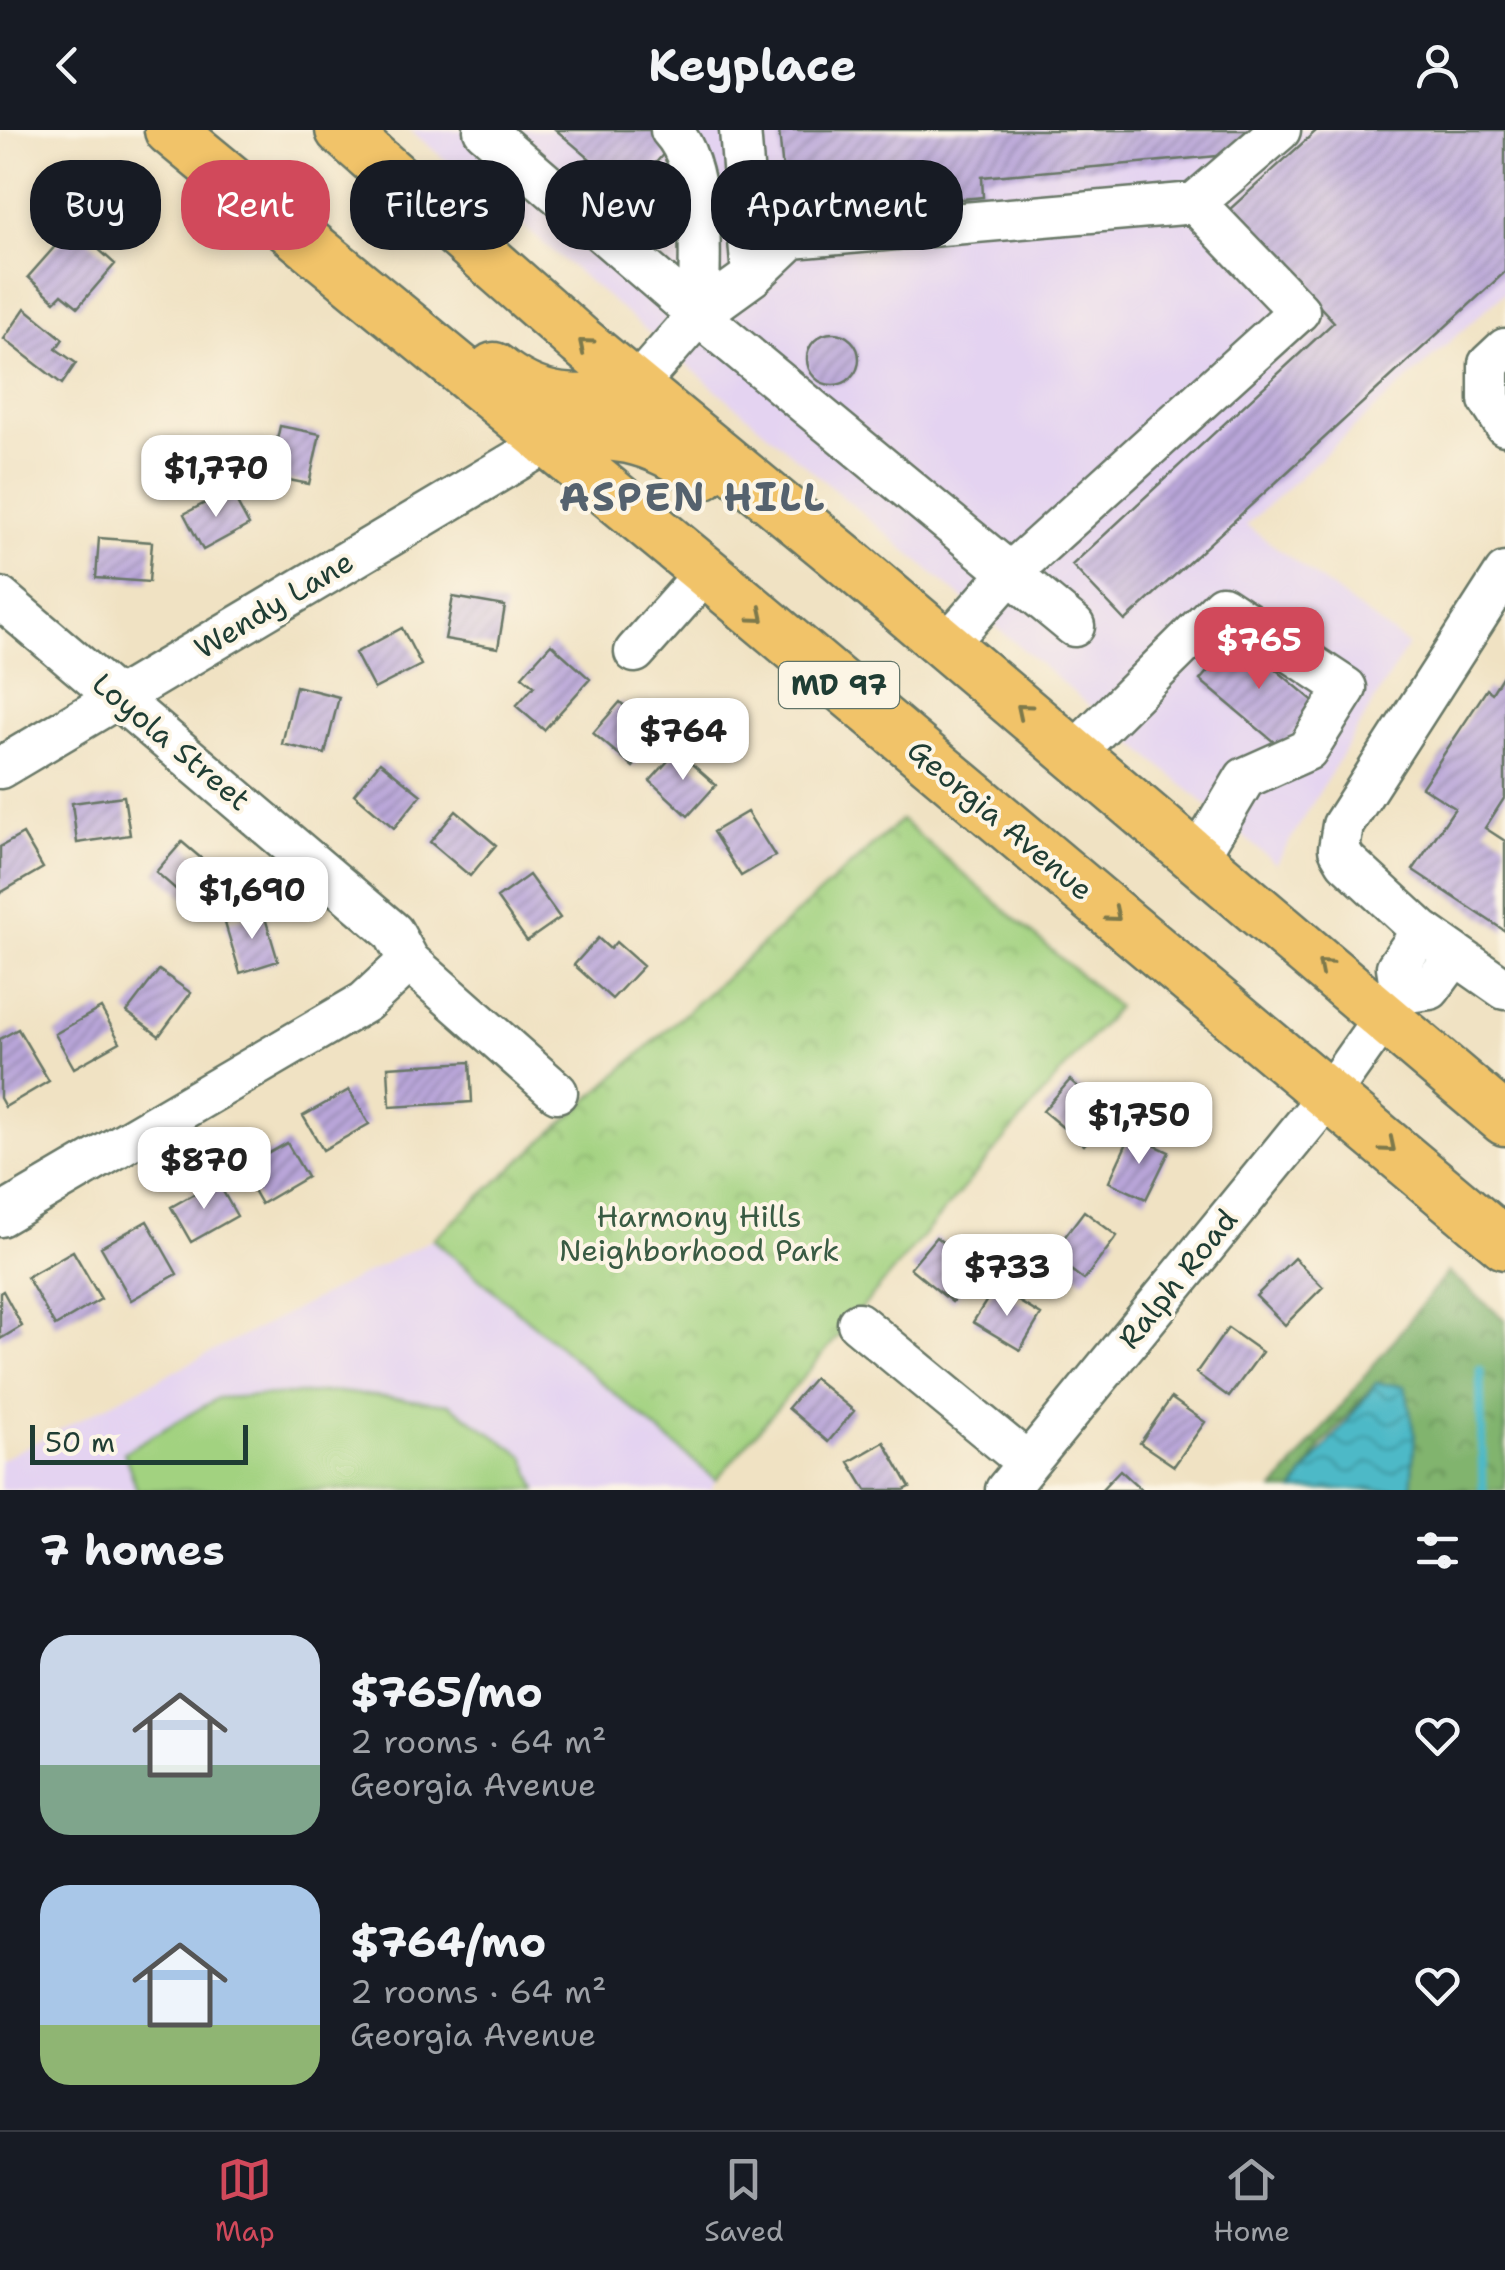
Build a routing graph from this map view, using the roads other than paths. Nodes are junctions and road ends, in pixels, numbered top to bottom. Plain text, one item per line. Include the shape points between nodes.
1 (170, 130) edge
2 (341, 130) edge
3 (484, 130) edge
4 (740, 130) edge
5 (1280, 130) edge
6 (684, 140) edge
7 (1195, 203) junction
8 (752, 276) junction
9 (357, 284) junction
10 (698, 315) junction
11 (1505, 349) edge
12 (634, 387) junction
13 (1505, 425) edge
14 (548, 442) junction
15 (706, 572) junction
16 (1505, 572) edge
17 (1010, 573) junction
18 (878, 587) junction
19 (0, 598) edge
20 (1074, 626) dead end
21 (946, 645) junction
22 (635, 652) dead end
23 (120, 698) junction
24 (1074, 752) junction
25 (0, 768) edge
26 (1198, 857) junction
27 (1422, 931) junction
28 (1455, 955) junction
29 (409, 961) junction
30 (1505, 989) edge
31 (1393, 1006) junction
32 (558, 1092) dead end
33 (1329, 1095) junction
34 (1505, 1120) edge
35 (0, 1216) edge
36 (1505, 1244) edge
37 (858, 1324) dead end
38 (1017, 1476) edge

1 - 9 main road, Georgia Avenue / MD 97
12 -> 2 main road, MD 97
3 - 10 street
4 - 8 street
5 - 7 street
6 - 10 street via 700,256
7 - 8 street via 792,238
7 - 17 street via 1300,311
8 - 10 street
9 - 12 main road via 397,290 512,384 540,396 603,400
9 - 14 main road, Georgia Avenue / MD 97
10 - 12 street
10 - 17 street
11 - 13 street via 1489,364 1489,400
12 - 18 main road, MD 97
14 - 15 main road, Georgia Avenue / MD 97
14 - 18 main road via 599,434 648,440 676,454 843,585
14 - 23 street, Wendy Lane
15 - 22 street
15 -> 33 main road, Georgia Avenue / MD 97
16 - 27 street via 1343,825 1339,849 1346,861
17 - 20 street
17 - 21 street
18 - 21 main road, MD 97
19 - 23 street, Loyola Street
24 -> 21 main road, MD 97
23 - 25 street, Wendy Lane
23 - 29 street, Loyola Street via 393,932
24 - 26 main road, MD 97
24 - 26 street via 1222,606 1346,688 1307,750 1245,778
31 -> 26 main road, MD 97
27 - 28 street
27 - 31 street via 1398,967
28 - 30 street
28 - 31 street via 1430,989
29 - 32 street, Loyola Street
29 - 35 street via 365,1002
31 - 33 street, Ralph Road
31 - 34 main road, MD 97
33 -> 36 main road, Georgia Avenue / MD 97
33 - 38 street, Ralph Road
37 - 38 street

